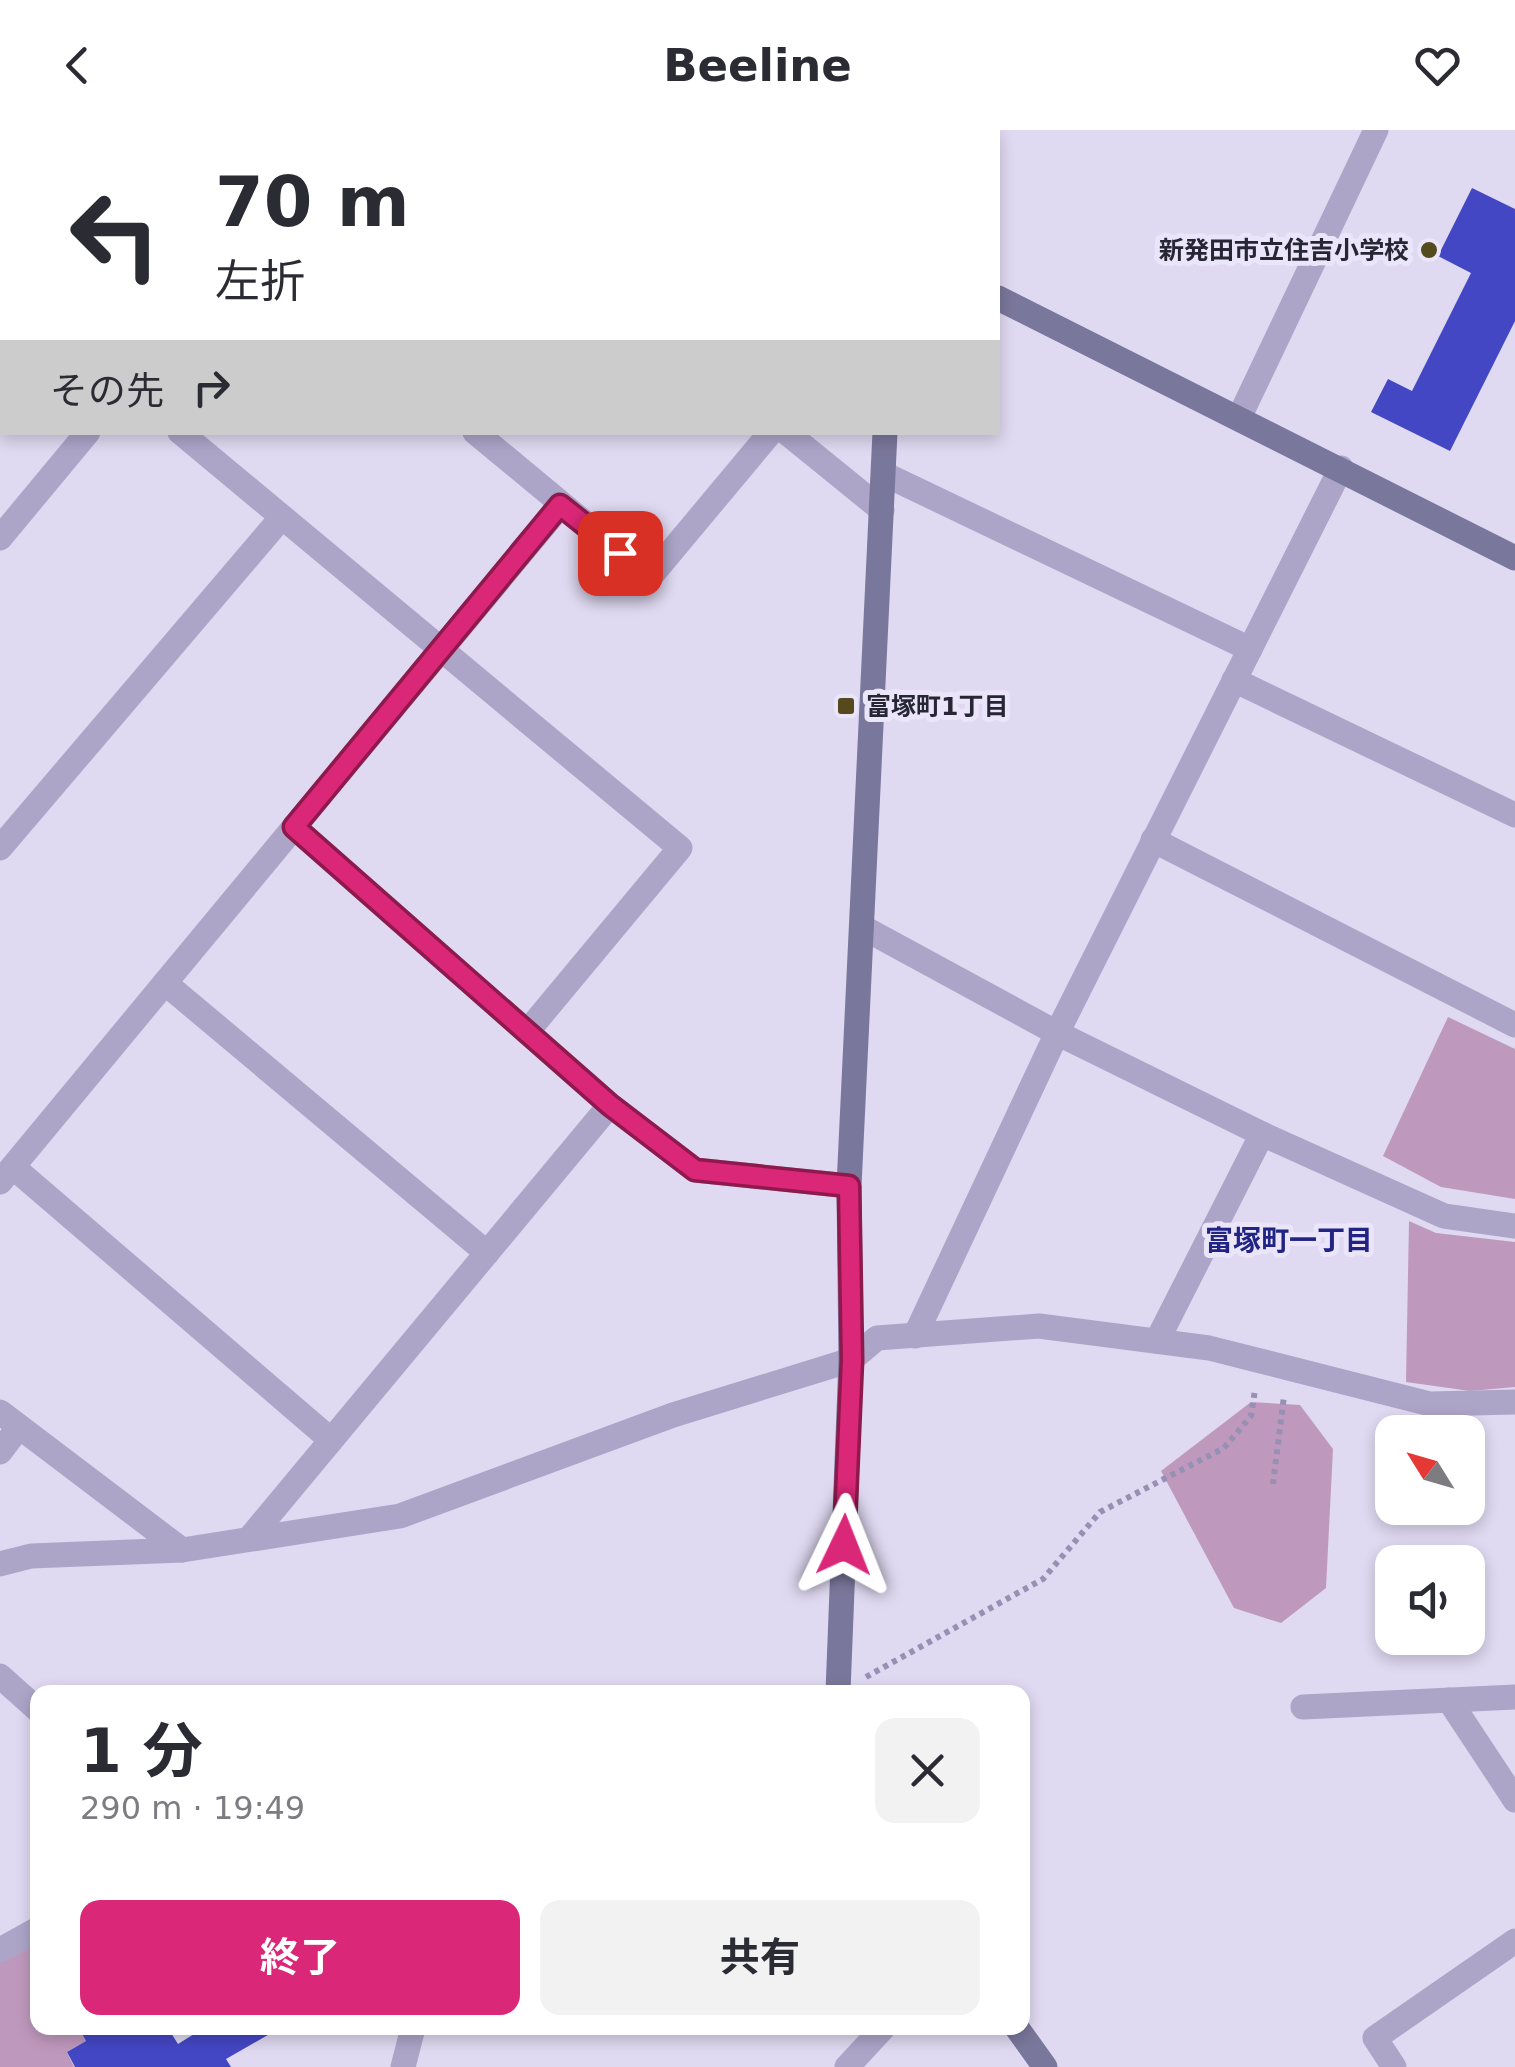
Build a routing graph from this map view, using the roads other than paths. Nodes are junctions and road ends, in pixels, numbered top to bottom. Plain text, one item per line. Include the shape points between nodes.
1 (1376, 130) edge
2 (1000, 299) edge
3 (1239, 418) junction
4 (86, 435) edge
5 (184, 435) edge
6 (478, 435) edge
7 (768, 435) edge
8 (790, 435) edge
9 (886, 435) edge
10 (1341, 468) junction
11 (884, 474) junction
12 (560, 505) junction
13 (882, 510) junction
14 (282, 518) junction
15 (0, 538) edge
16 (1515, 558) edge
17 (1250, 649) junction
18 (440, 650) junction
19 (1234, 680) junction
20 (1515, 816) edge
21 (294, 827) junction
22 (1154, 840) junction
23 (0, 848) edge
24 (862, 928) junction
25 (165, 983) junction
26 (1515, 1025) edge
27 (527, 1032) junction
28 (1056, 1033) junction
29 (610, 1105) junction
30 (1262, 1134) junction
31 (6, 1175) edge
32 (849, 1186) junction
33 (1515, 1226) edge
34 (488, 1253) junction
35 (914, 1336) junction
36 (1158, 1342) junction
37 (852, 1360) junction
38 (1515, 1402) edge
39 (10, 1419) edge
40 (332, 1440) junction
41 (0, 1452) edge
42 (249, 1539) junction
43 (182, 1550) junction
44 (0, 1564) edge
45 (0, 1676) edge
46 (847, 1685) edge
47 (1515, 1698) edge
48 (1448, 1700) junction
49 (30, 1703) edge
50 (1303, 1707) dead end
51 (1515, 1800) edge
52 (30, 1933) edge
53 (1515, 1940) edge
54 (0, 1950) edge
55 (411, 2035) edge
56 (877, 2035) edge
57 (1023, 2035) edge
58 (402, 2067) edge
59 (847, 2067) edge
60 (1044, 2067) edge
61 (1394, 2067) edge

1 - 3 street
2 - 3 street
3 - 10 street
4 - 15 street
5 - 14 street
6 - 12 street
7 - 12 street via 650,576
8 - 13 street
9 - 11 street
10 - 16 street
10 - 17 street
11 - 13 street
11 - 17 street
12 - 18 street
13 - 24 street
14 - 18 street
14 - 23 street
17 - 19 street
18 - 21 street
18 - 27 street via 680,848
19 - 20 street
19 - 22 street
21 - 25 street
21 - 27 street
22 - 26 street
22 - 28 street
24 - 28 street
24 - 32 street
25 - 31 street
25 - 34 street
27 - 29 street
28 - 30 street
28 - 35 street
29 - 32 street via 695,1170
29 - 34 street
30 - 33 street via 1444,1216
30 - 36 street
31 - 40 street
32 - 37 street
34 - 40 street
35 - 36 street via 1039,1326
35 - 37 street via 877,1338
36 - 38 street via 1209,1348 1430,1404
37 - 42 street via 673,1415 400,1516
37 - 46 street
39 - 41 street
39 - 43 street
40 - 42 street
42 - 43 street
43 - 44 street via 32,1556
45 - 49 street
47 - 48 street
48 - 50 street
48 - 51 street
52 - 54 street
53 - 61 street via 1375,2038
55 - 58 street
56 - 59 street
57 - 60 street

